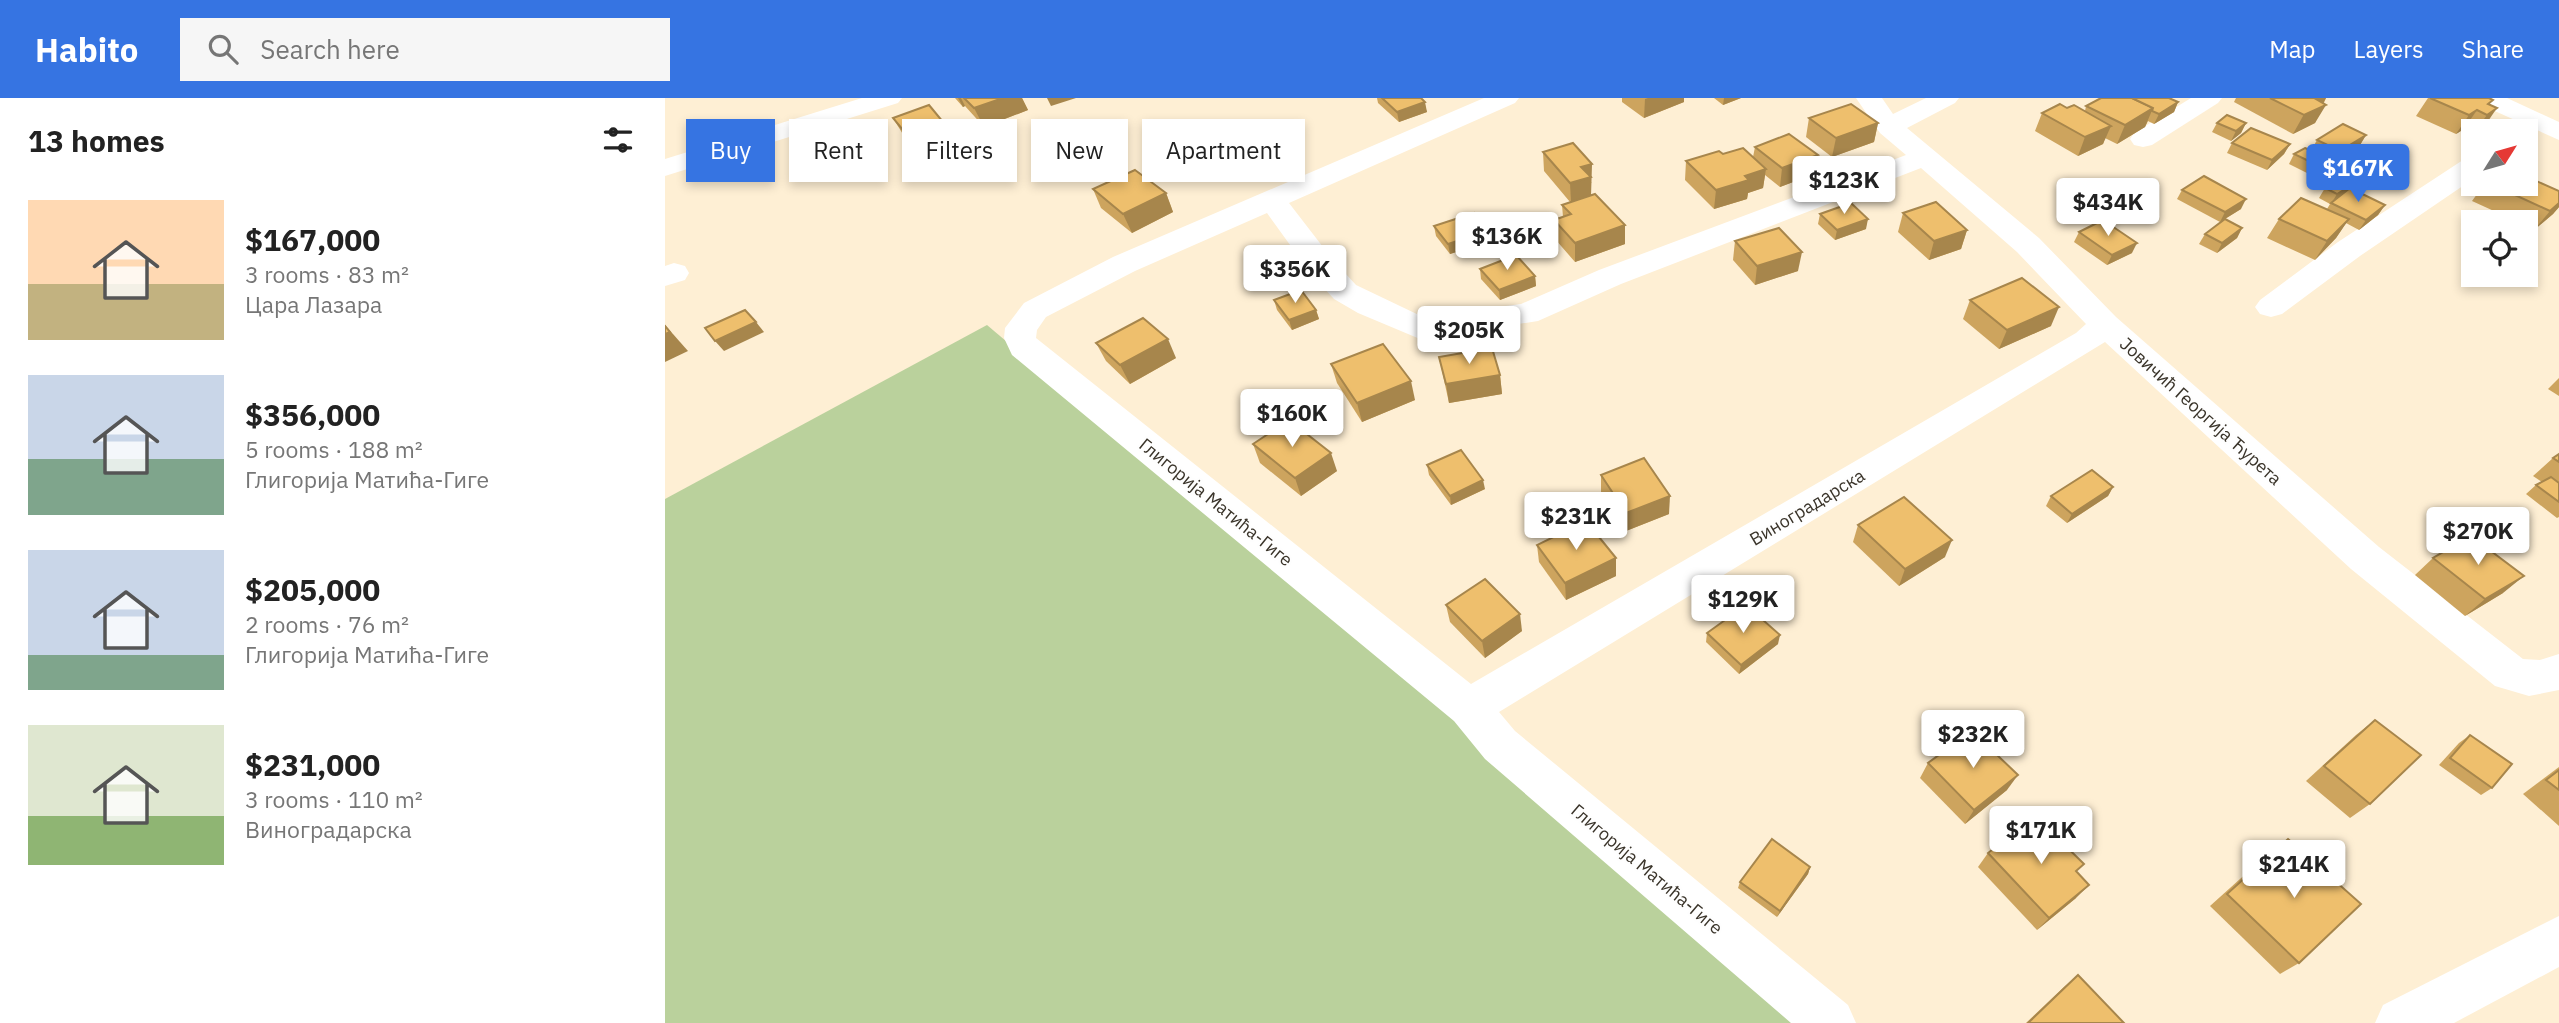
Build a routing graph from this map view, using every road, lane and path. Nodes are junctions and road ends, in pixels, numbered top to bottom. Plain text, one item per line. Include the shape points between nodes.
1 (889, 98) edge
2 (1506, 98) edge
3 (1869, 98) edge
4 (1946, 98) edge
5 (2209, 98) edge
6 (2486, 98) edge
7 (1889, 127) junction
8 (2540, 129) edge
9 (2143, 139) dead end
10 (1923, 158) junction
11 (665, 168) edge
12 (2461, 174) edge
13 (1273, 201) junction
14 (2271, 307) dead end
15 (2105, 324) junction
16 (2559, 672) edge
17 (1469, 708) junction
18 (2559, 941) edge
19 (2454, 1011) edge
20 (1831, 1023) edge
21 (2401, 1023) edge

1 - 11 street
2 - 13 street, Глигорија Матића-Гиге
3 - 7 street, Јовичић Георгија Ћурета
4 - 7 street
5 - 9 street
6 - 8 street
7 - 10 street, Јовичић Георгија Ћурета
10 - 13 street via 1610,277 1527,314 1420,328 1345,292
10 - 15 street, Јовичић Георгија Ћурета via 2028,245
12 - 14 street
13 - 17 street, Глигорија Матића-Гиге via 1124,264 1035,310 1021,328 1020,338 1024,347
15 - 16 street, Јовичић Георгија Ћурета via 2365,558 2477,649 2524,679 2537,680
15 - 17 street, Виноградарска via 2087,341
17 - 20 street, Глигорија Матића-Гиге via 1500,745
18 - 19 street
19 - 21 street

